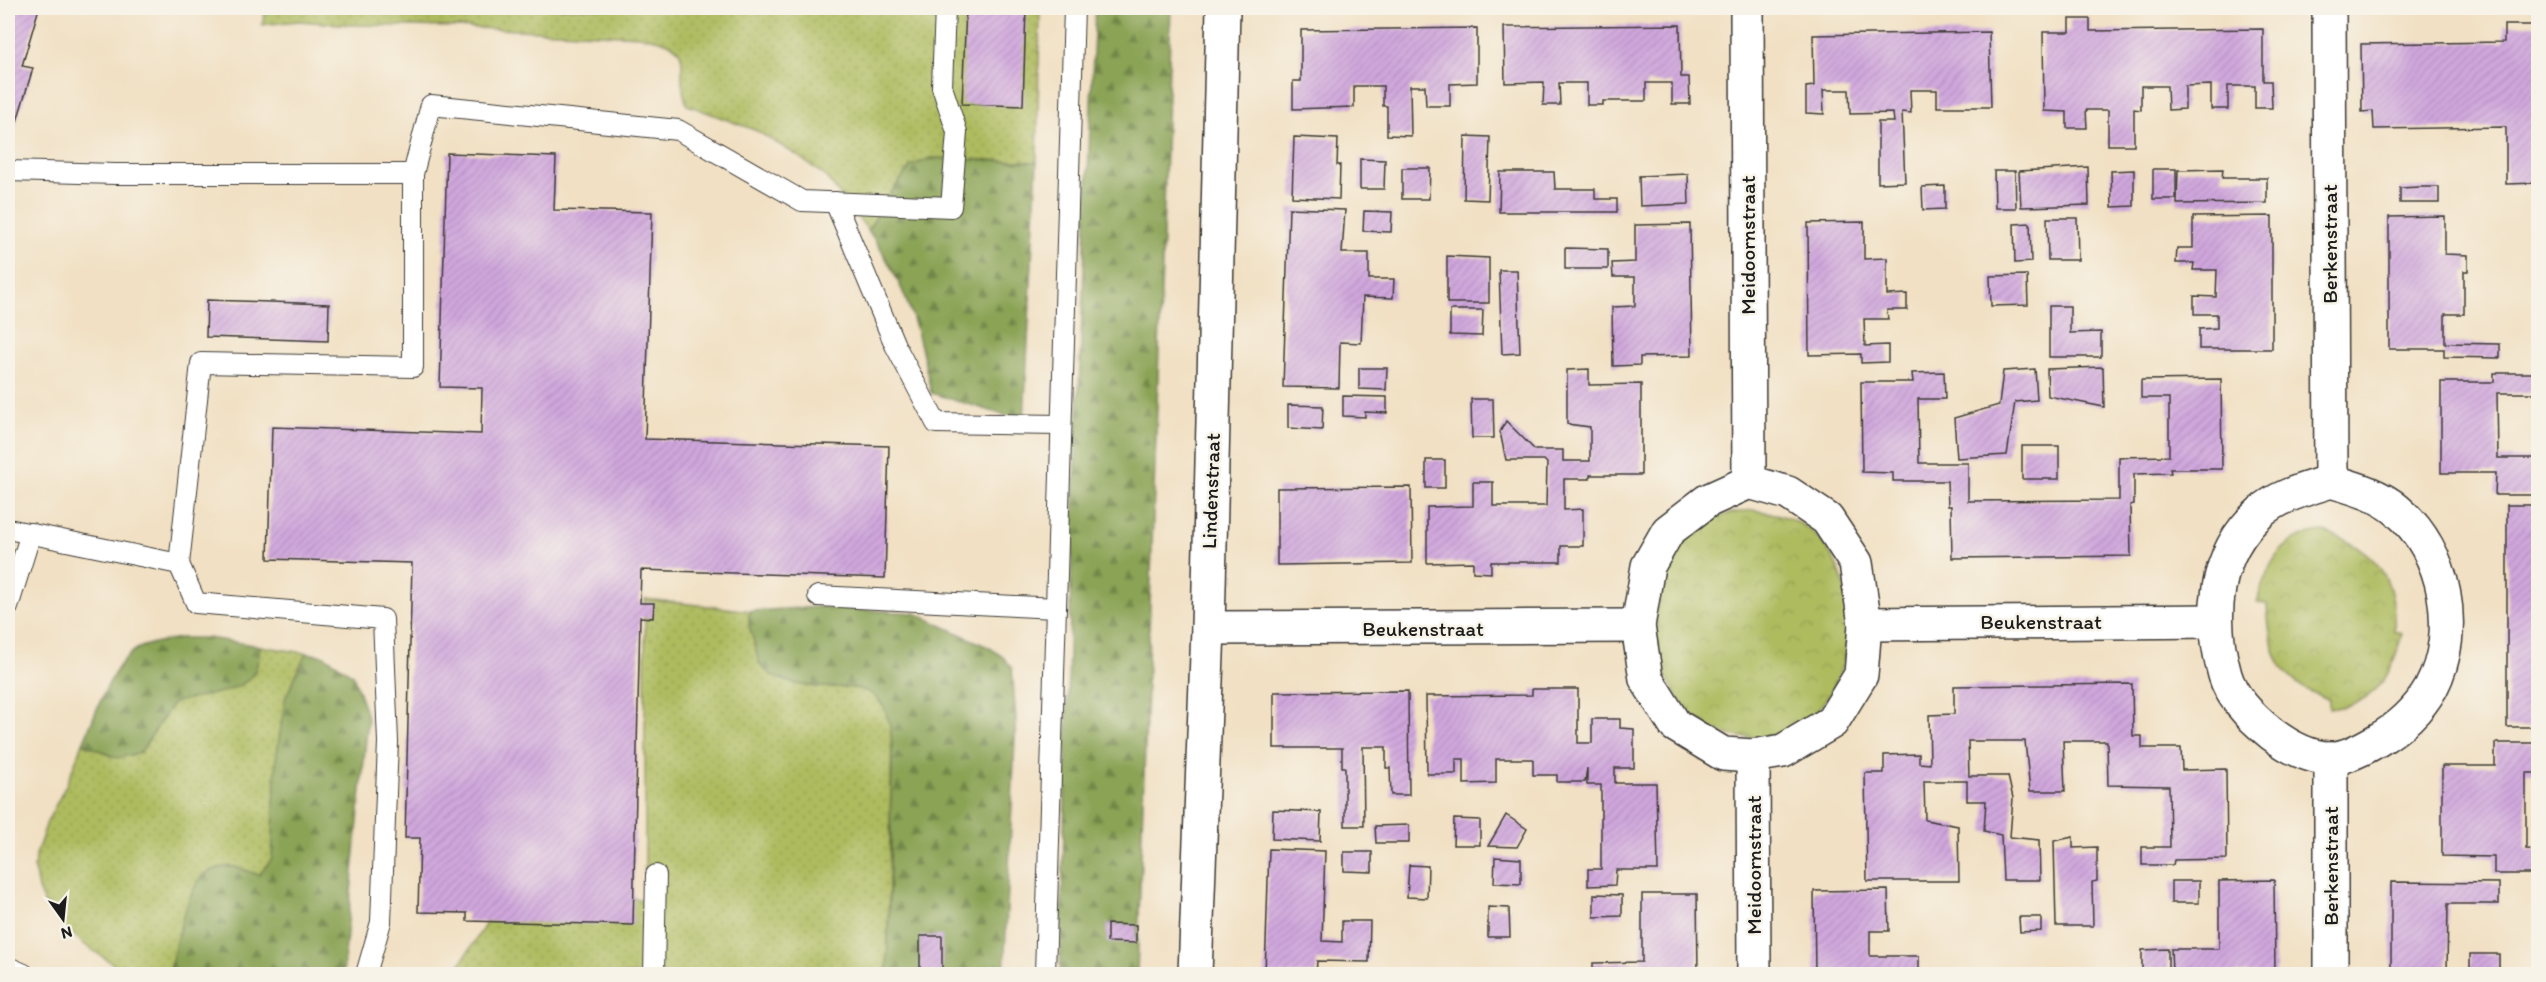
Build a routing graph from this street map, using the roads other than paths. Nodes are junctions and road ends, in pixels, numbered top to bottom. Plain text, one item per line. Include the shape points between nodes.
1 (945, 8) edge
2 (1074, 8) edge
3 (1223, 8) edge
4 (1747, 8) edge
5 (2329, 8) edge
6 (8, 171) edge
7 (413, 174) junction
8 (835, 202) junction
9 (1061, 425) junction
10 (2331, 481) junction
11 (1749, 482) junction
12 (8, 529) edge
13 (31, 533) junction
14 (179, 564) junction
15 (818, 596) dead end
16 (8, 608) edge
17 (1056, 608) junction
18 (2216, 621) junction
19 (1865, 624) junction
20 (1638, 626) junction
21 (1208, 628) junction
22 (1753, 756) junction
23 (2331, 759) junction
24 (656, 875) dead end
25 (8, 967) edge
26 (24, 975) edge
27 (366, 975) edge
28 (654, 975) edge
29 (1045, 975) edge
30 (1195, 975) edge
31 (1754, 975) edge
32 (2331, 975) edge

1 - 8 lane via 942,87 957,132 951,207
2 - 9 lane
3 - 21 street, Lindenstraat
4 - 11 street, Meidoornstraat
5 - 10 street, Berkenstraat
6 - 7 lane
7 - 8 lane via 431,105 678,130 802,201
7 - 14 lane via 414,367 201,363
8 - 9 lane via 895,345 936,423
9 - 17 lane
10 - 18 street via 2290,494 2260,512 2235,542 2222,570
10 - 23 street via 2368,492 2396,509 2418,532 2435,561 2445,598 2446,631 2441,662 2431,688 2411,715 2364,748
11 - 19 street via 1788,493 1827,519 1856,563
11 - 20 street via 1707,501 1668,531 1648,566
12 - 13 lane
13 - 14 lane
13 - 16 lane
14 - 27 lane via 196,603 383,619 388,742 381,922
15 - 17 lane
17 - 29 lane
18 - 19 street, Beukenstraat
18 - 23 street via 2229,687 2254,720 2280,740
19 - 22 street via 1861,675 1832,722 1783,751
20 - 21 street, Beukenstraat
20 - 22 street via 1646,679 1675,724 1724,754
21 - 30 street, Lindenstraat
22 - 31 street, Meidoornstraat
23 - 32 street, Berkenstraat
24 - 28 lane
25 - 26 lane

